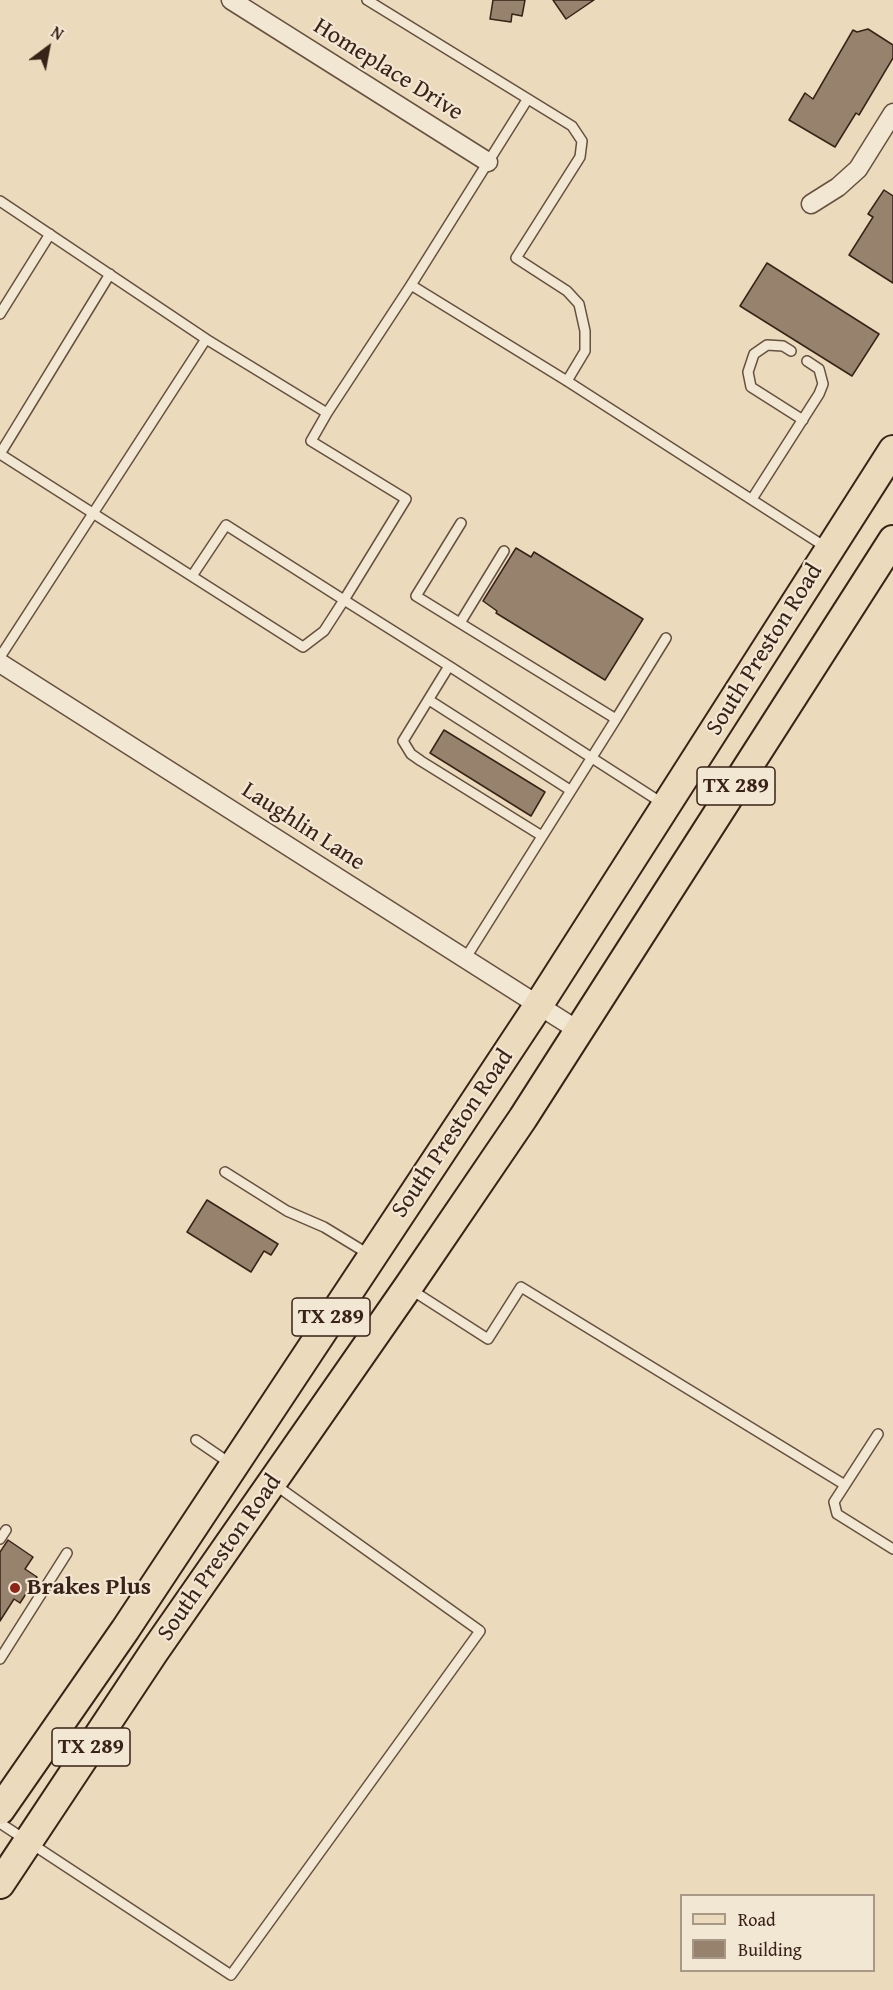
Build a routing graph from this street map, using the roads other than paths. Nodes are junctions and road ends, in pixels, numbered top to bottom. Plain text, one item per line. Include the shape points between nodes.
1 (231, 0) edge
2 (367, 0) edge
3 (527, 100) junction
4 (893, 113) edge
5 (488, 162) junction
6 (0, 201) edge
7 (811, 204) dead end
8 (50, 234) junction
9 (110, 274) junction
10 (411, 285) junction
11 (0, 314) edge
12 (206, 339) junction
13 (791, 351) dead end
14 (807, 361) dead end
15 (567, 381) junction
16 (327, 413) junction
17 (803, 420) junction
18 (893, 450) edge
19 (0, 454) edge
20 (752, 499) junction
21 (93, 513) junction
22 (462, 523) dead end
23 (893, 540) edge
24 (829, 549) junction
25 (504, 551) dead end
26 (192, 576) junction
27 (344, 600) junction
28 (460, 624) junction
29 (666, 638) dead end
30 (0, 657) edge
31 (0, 663) edge
32 (449, 666) junction
33 (429, 700) junction
34 (616, 720) junction
35 (591, 758) junction
36 (570, 790) junction
37 (667, 806) junction
38 (542, 836) junction
39 (465, 959) junction
40 (538, 1006) junction
41 (579, 1031) junction
42 (225, 1172) dead end
43 (372, 1256) junction
44 (408, 1287) junction
45 (878, 1434) dead end
46 (196, 1440) dead end
47 (232, 1465) junction
48 (272, 1483) junction
49 (845, 1485) junction
50 (893, 1550) edge
51 (67, 1553) dead end
52 (0, 1659) edge
53 (0, 1810) edge
54 (0, 1823) edge
55 (28, 1842) junction
56 (0, 1884) edge

1 - 5 street, Homeplace Drive
2 - 3 lane
3 - 5 lane
3 - 15 lane via 572,126 582,141 580,157 516,258 567,291 579,304 585,351
4 - 7 street via 858,169
5 - 10 lane
6 - 8 lane
8 - 9 lane
8 - 11 lane
9 - 12 lane
9 - 19 lane
10 - 15 lane
10 - 16 lane
12 - 16 lane
12 - 21 lane
13 - 17 lane via 767,345 754,354 748,372 752,387
14 - 17 lane via 819,369 824,384
15 - 20 lane
16 - 27 lane via 311,441 406,500
17 - 20 lane
18 - 24 main road, South Preston Road / TX 289
19 - 21 lane
20 - 24 lane
21 - 26 lane
21 - 30 lane
22 - 28 lane via 416,596
23 - 41 main road, South Preston Road / TX 289
24 - 37 main road, South Preston Road / TX 289
25 - 28 lane
26 - 27 lane via 303,647 324,631
26 - 27 lane via 226,525
27 - 32 lane
28 - 34 lane
29 - 34 lane
31 - 39 street, Laughlin Lane
32 - 33 lane
32 - 35 lane
33 - 36 lane
33 - 38 lane via 403,741 411,754
34 - 35 lane
35 - 36 lane
35 - 37 lane
36 - 38 lane
37 - 40 main road, South Preston Road / TX 289
38 - 39 lane
39 - 40 street, Laughlin Lane
40 - 41 street, Laughlin Lane
40 - 43 main road, South Preston Road / TX 289
41 - 44 main road, South Preston Road / TX 289
42 - 43 lane via 287,1211 324,1227
43 - 47 main road, South Preston Road / TX 289
44 - 48 main road, South Preston Road / TX 289
44 - 49 lane via 488,1339 521,1287
45 - 49 lane
46 - 47 lane
47 - 53 main road, South Preston Road / TX 289 via 125,1630
48 - 55 main road, South Preston Road / TX 289
48 - 55 lane via 480,1631 231,1975
49 - 50 lane via 834,1502 837,1514
51 - 52 lane
54 - 55 lane
55 - 56 main road, South Preston Road / TX 289

